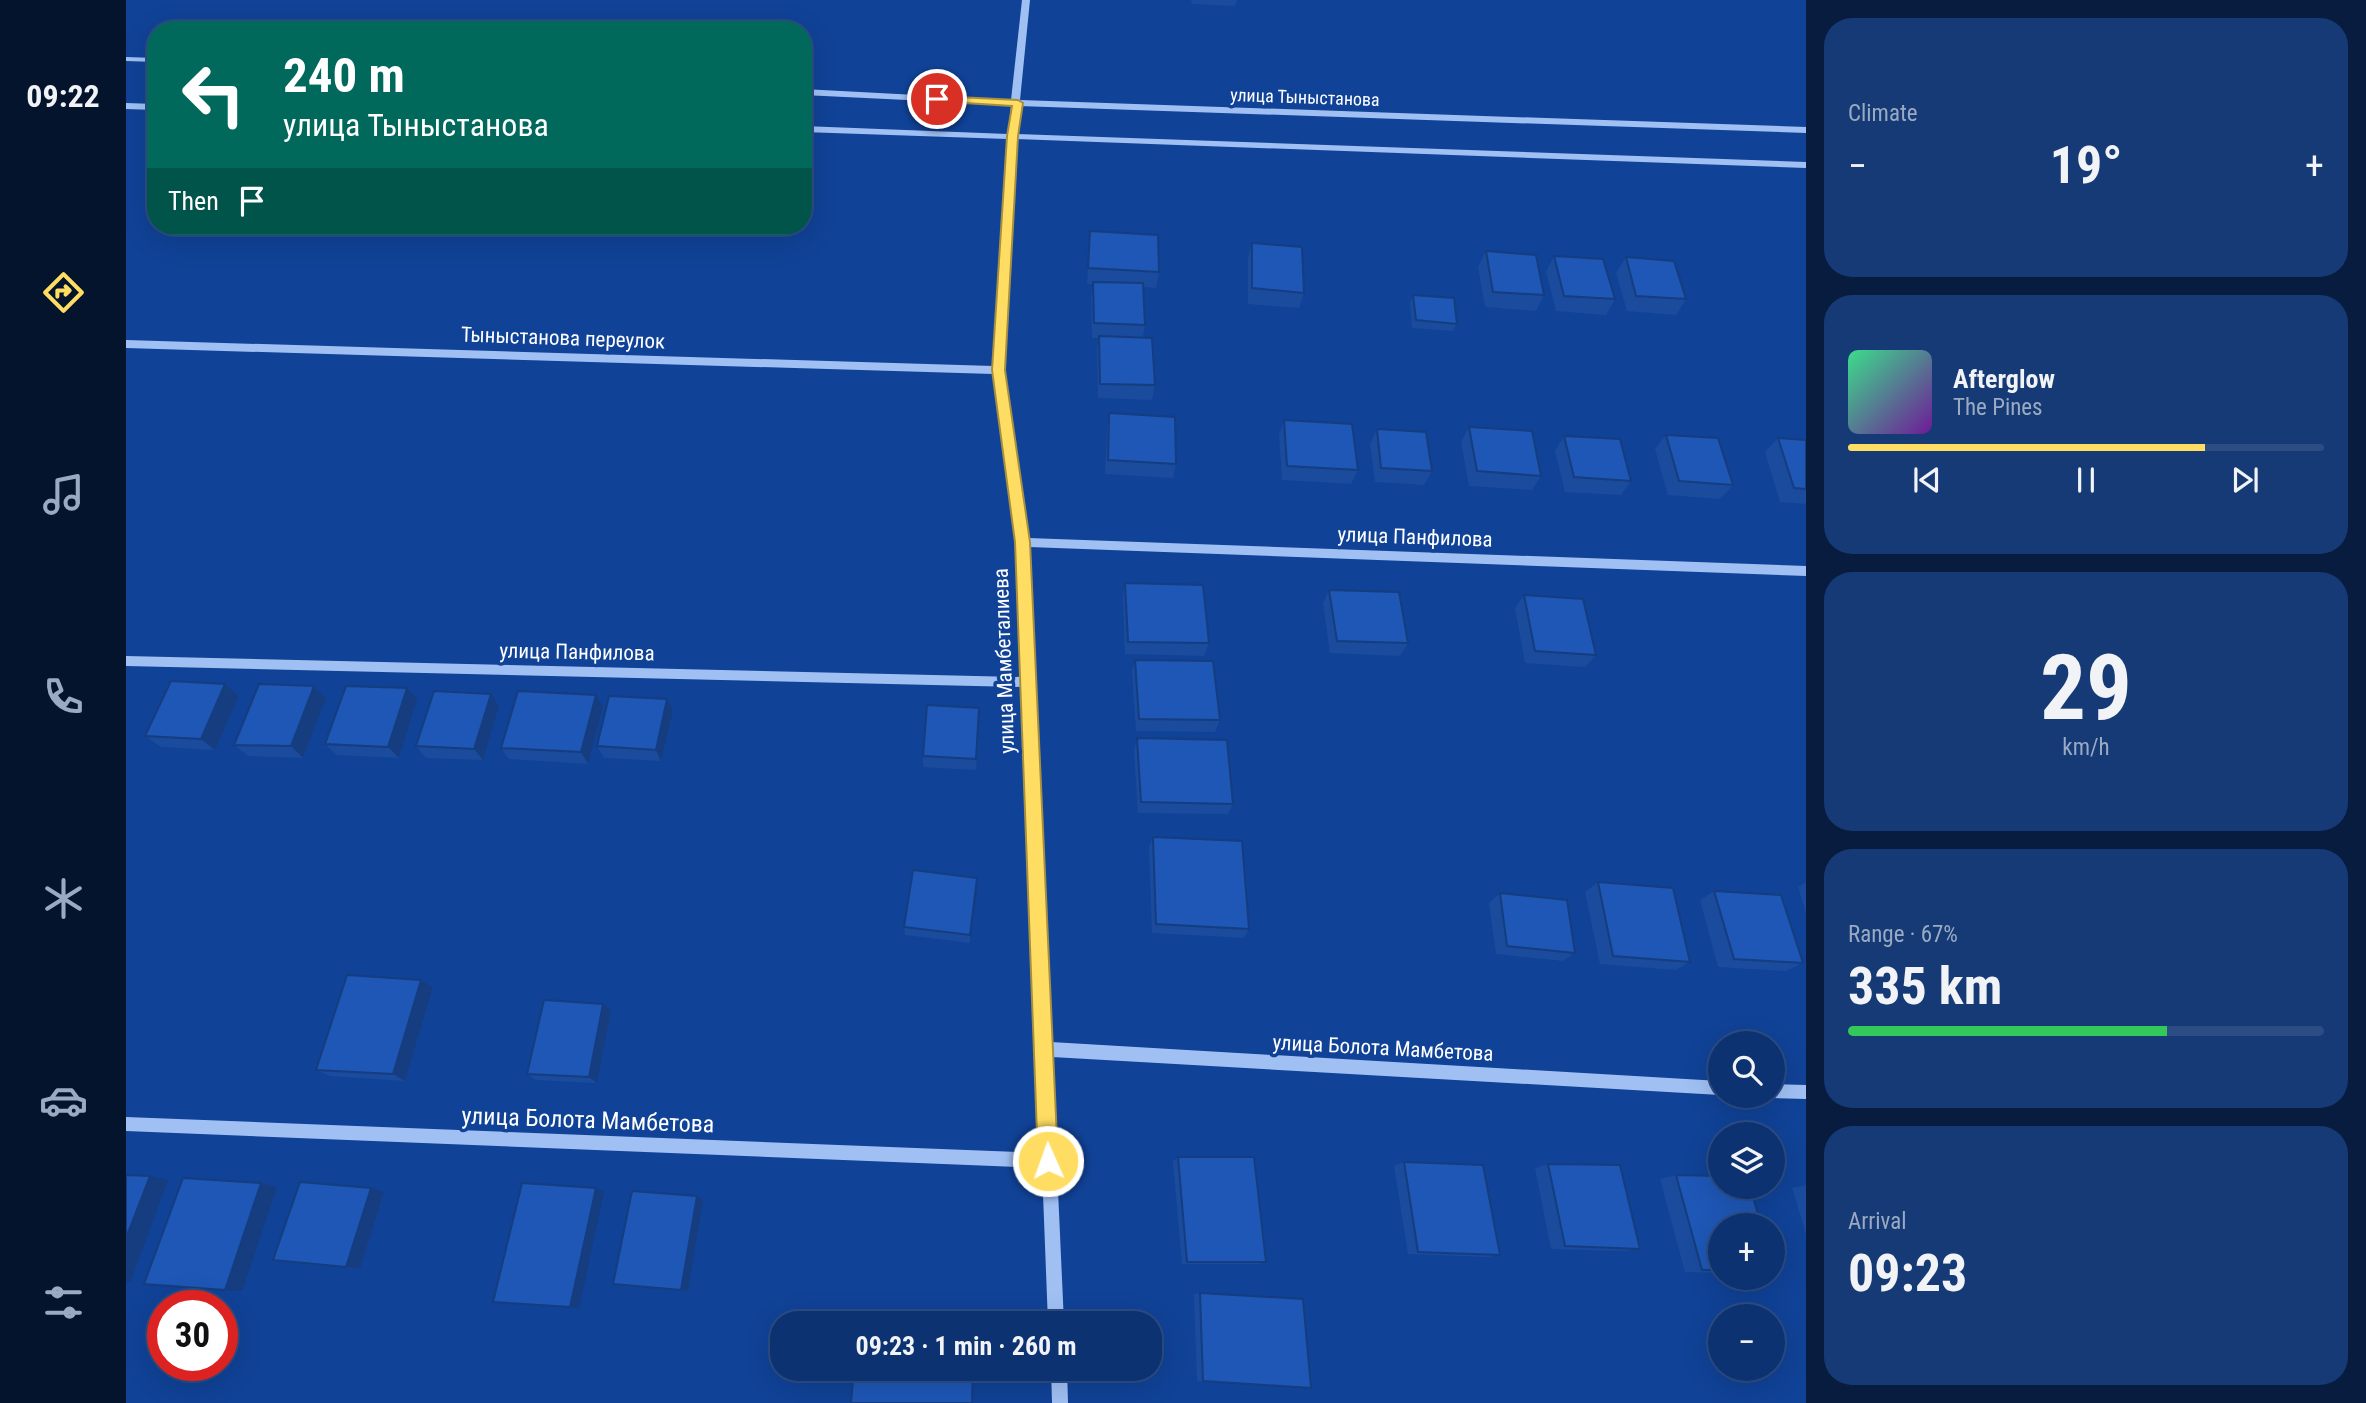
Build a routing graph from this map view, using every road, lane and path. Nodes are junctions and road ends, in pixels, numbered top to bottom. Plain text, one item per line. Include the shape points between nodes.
1 (1026, 0) edge
2 (126, 59) edge
3 (147, 60) edge
4 (812, 92) edge
5 (1018, 103) junction
6 (126, 106) edge
7 (147, 107) edge
8 (812, 129) edge
9 (1806, 130) edge
10 (1012, 136) junction
11 (1806, 164) edge
12 (126, 344) edge
13 (999, 370) junction
14 (1023, 542) junction
15 (1806, 570) edge
16 (126, 661) edge
17 (1027, 682) junction
18 (1044, 1049) junction
19 (1708, 1087) edge
20 (1785, 1091) edge
21 (1806, 1092) edge
22 (126, 1124) edge
23 (1048, 1161) junction
24 (1055, 1311) edge
25 (1059, 1381) edge
26 (1060, 1403) edge

1 - 5 street, улица Мамбеталиева
2 - 3 street
4 - 5 street, улица Тыныстанова
5 - 9 street, улица Тыныстанова
5 - 10 street, улица Мамбеталиева
6 - 7 street
8 - 10 street
10 - 11 street
10 - 13 street, улица Мамбеталиева
12 - 13 street, Тыныстанова переулок
13 - 14 street, улица Мамбеталиева
14 - 15 street, улица Панфилова
14 - 17 street, улица Мамбеталиева
16 - 17 street, улица Панфилова
17 - 18 street, улица Мамбеталиева
18 - 19 street, улица Болота Мамбетова
18 - 23 street, улица Мамбеталиева
20 - 21 street
22 - 23 street, улица Болота Мамбетова
23 - 24 street, улица Мамбеталиева
25 - 26 street

